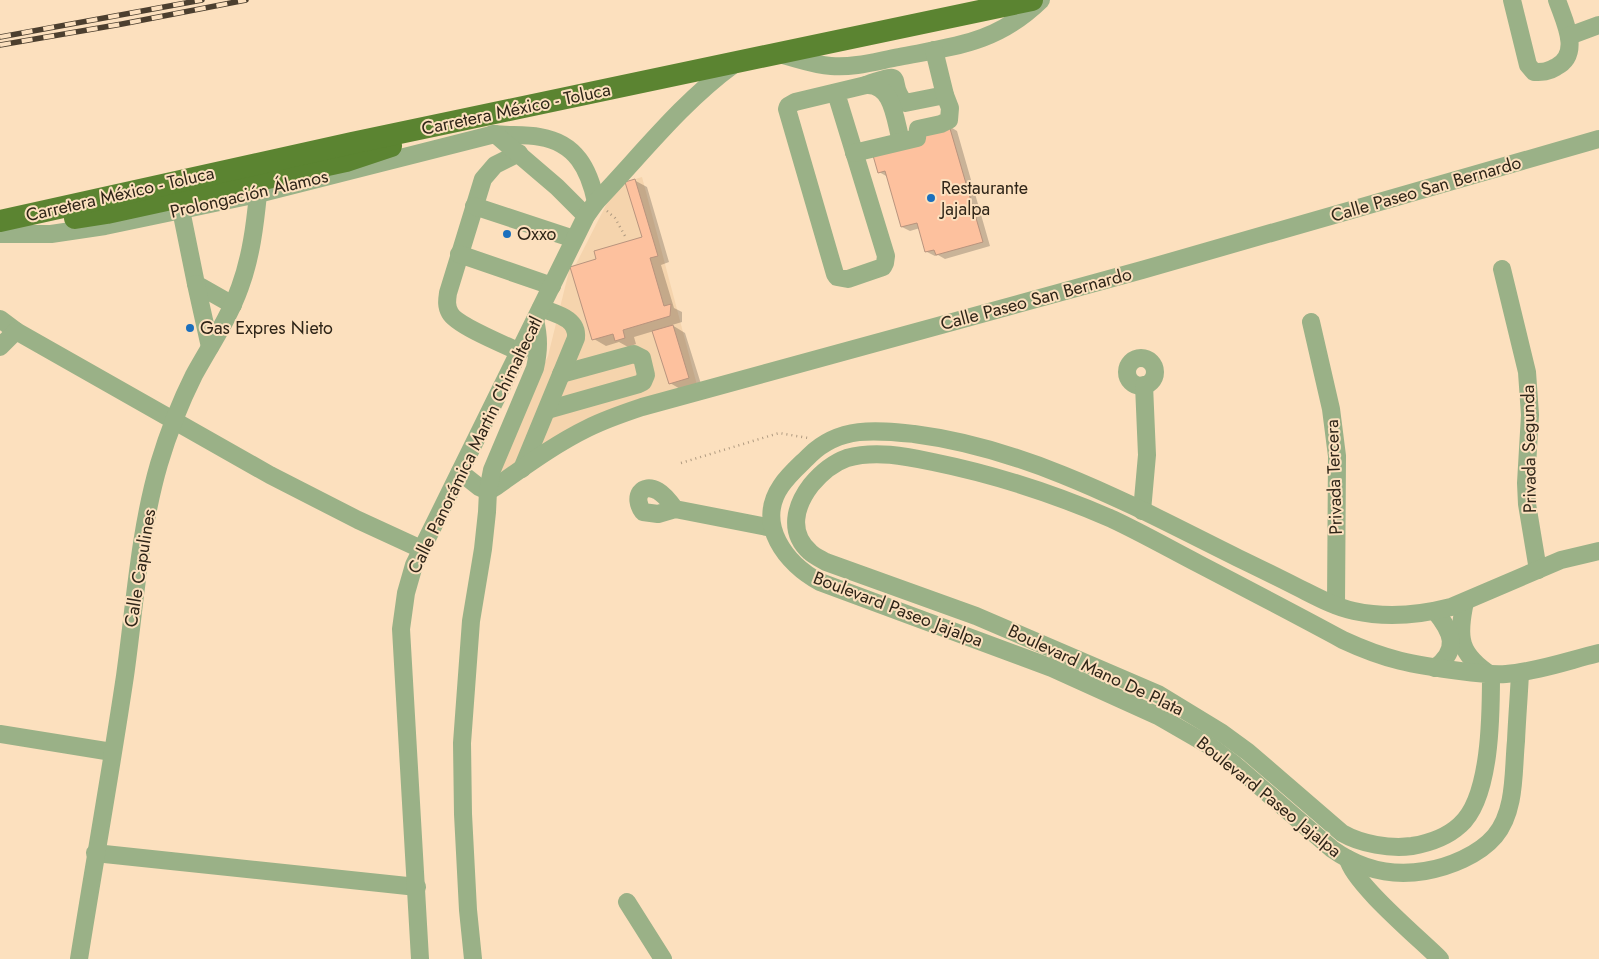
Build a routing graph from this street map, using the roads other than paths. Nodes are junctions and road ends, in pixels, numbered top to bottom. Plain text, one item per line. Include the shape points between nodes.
1 (1032, 0) edge
2 (1041, 0) edge
3 (1512, 0) edge
4 (1557, 0) edge
5 (1599, 25) edge
6 (1569, 36) junction
7 (934, 50) junction
8 (779, 54) junction
9 (737, 62) junction
10 (866, 85) junction
11 (836, 93) junction
12 (944, 95) junction
13 (922, 101) junction
14 (457, 122) junction
15 (930, 126) junction
16 (496, 134) junction
17 (410, 135) junction
18 (1599, 140) edge
19 (902, 141) junction
20 (519, 153) junction
21 (854, 153) junction
22 (370, 166) junction
23 (258, 194) junction
24 (474, 206) junction
25 (591, 209) junction
26 (181, 210) junction
27 (75, 218) dead end
28 (0, 221) edge
29 (0, 234) edge
30 (574, 239) junction
31 (459, 254) junction
32 (1502, 269) dead end
33 (196, 284) junction
34 (552, 286) junction
35 (233, 305) junction
36 (538, 314) junction
37 (0, 320) edge
38 (1311, 322) dead end
39 (16, 331) junction
40 (0, 347) edge
41 (210, 347) junction
42 (520, 352) junction
43 (561, 374) junction
44 (1144, 385) dead end
45 (547, 410) junction
46 (174, 422) junction
47 (937, 437) junction
48 (932, 461) junction
49 (522, 469) junction
50 (460, 472) junction
51 (488, 491) junction
52 (675, 509) dead end
53 (1142, 511) junction
54 (772, 528) junction
55 (421, 549) junction
56 (1599, 551) edge
57 (1538, 570) junction
58 (1465, 602) junction
59 (1336, 605) junction
60 (1435, 611) junction
61 (976, 616) junction
62 (967, 636) junction
63 (1599, 652) edge
64 (1435, 668) junction
65 (1520, 672) junction
66 (1492, 675) junction
67 (0, 734) edge
68 (112, 752) junction
69 (1354, 840) junction
70 (95, 853) junction
71 (1348, 860) junction
72 (417, 887) junction
73 (627, 902) dead end
74 (79, 959) edge
75 (420, 959) edge
76 (473, 959) edge
77 (663, 959) edge
78 (1440, 959) edge

1 - 8 main road, Carretera México - Toluca
2 - 7 street via 996,33 977,41
3 - 6 street via 1528,65 1534,72 1546,73 1565,63
4 - 6 street
5 - 6 street
7 - 8 street via 846,66 829,66
7 - 12 street
8 - 9 main road, Carretera México - Toluca
9 - 14 main road, Carretera México - Toluca
9 - 25 street, Calle Panorámica Martin Chimaltecatl via 693,98
10 - 11 street
10 - 13 street via 893,77 905,103
10 - 19 street via 877,86 887,95
11 - 21 street
11 - 21 street via 795,102 787,109 835,274 842,279 883,267 886,256
12 - 13 street
12 - 15 street via 951,112 949,120
13 - 15 street via 917,113
14 - 16 street, Prolongación Álamos
14 - 17 main road, Carretera México - Toluca
15 - 19 street via 918,129 917,138
16 - 20 street
16 - 22 street, Prolongación Álamos
16 - 25 street, Prolongación Álamos via 539,136 570,149 587,170 592,184
17 - 22 main road via 386,157
17 - 27 main road via 382,150 346,162
17 - 28 main road, Carretera México - Toluca via 352,142
18 - 49 street, Calle Paseo San Bernardo via 642,407 588,428
19 - 21 street
20 - 24 street via 488,172
20 - 25 street
22 - 23 street, Prolongación Álamos
23 - 26 street, Prolongación Álamos
23 - 35 street, Calle Capulines via 252,245
24 - 30 street
24 - 31 street
25 - 30 street, Calle Panorámica Martin Chimaltecatl
26 - 29 street, Prolongación Álamos via 76,231
26 - 33 street
30 - 34 street, Calle Panorámica Martin Chimaltecatl
31 - 34 street
31 - 42 street via 448,293 449,312 458,321
32 - 57 street, Privada Segunda via 1527,372 1530,415 1527,504
33 - 35 street
33 - 41 street
34 - 36 street, Calle Panorámica Martin Chimaltecatl
35 - 41 street, Calle Capulines
36 - 42 street, Calle Panorámica Martin Chimaltecatl
36 - 43 street via 572,322 575,326 576,338
36 - 51 street via 539,352 535,368 492,470
37 - 39 street
38 - 59 street, Privada Tercera via 1331,409 1337,456
39 - 40 street
39 - 46 street
41 - 46 street, Calle Capulines
42 - 50 street, Calle Panorámica Martin Chimaltecatl
43 - 45 street
43 - 45 street via 634,354 642,358 646,375 639,384
44 - 53 street via 1147,455
45 - 49 street
46 - 55 street via 270,475
46 - 68 street, Calle Capulines via 159,464 146,524
47 - 48 street
47 - 53 street, Boulevard Paseo Jajalpa via 1013,457 1061,474
47 - 54 street, Boulevard Paseo Jajalpa via 864,430 830,441 816,449 780,486 771,514
48 - 61 street, Boulevard Mano De Plata via 881,454 845,459 818,477 798,504 797,531 811,553 826,562
48 - 64 street, Boulevard Mano De Plata via 1083,507 1148,537 1372,653
49 - 51 street, Calle Paseo San Bernardo
50 - 51 street
50 - 55 street, Calle Panorámica Martin Chimaltecatl
51 - 76 street via 483,549 471,621 462,743 463,814
52 - 54 street
53 - 59 street, Boulevard Paseo Jajalpa
54 - 62 street, Boulevard Paseo Jajalpa via 784,553 806,575
55 - 72 street, Calle Panorámica Martin Chimaltecatl via 406,593 401,630
56 - 57 street, Boulevard Paseo Jajalpa via 1561,560
57 - 58 street, Boulevard Paseo Jajalpa
58 - 60 street, Boulevard Paseo Jajalpa
58 - 66 street via 1461,619 1463,646 1474,662
59 - 60 street, Boulevard Paseo Jajalpa via 1373,614
60 - 64 street via 1450,632 1451,642 1445,661
61 - 62 street
61 - 69 street, Boulevard Mano De Plata via 1178,705 1248,752
62 - 71 street, Boulevard Paseo Jajalpa via 1092,684 1189,732
63 - 65 street, Boulevard Mano De Plata
64 - 66 street, Boulevard Mano De Plata
65 - 66 street, Boulevard Mano De Plata
65 - 71 street, Boulevard Paseo Jajalpa via 1510,804 1496,835 1483,847 1437,869 1384,871
66 - 69 street, Boulevard Mano De Plata via 1489,752 1482,783 1462,824 1443,837 1414,846 1385,846
67 - 68 street
68 - 70 street, Calle Capulines
69 - 71 street
70 - 72 street
70 - 74 street, Calle Capulines
71 - 78 street via 1367,889
72 - 75 street, Calle Panorámica Martin Chimaltecatl
73 - 77 street

